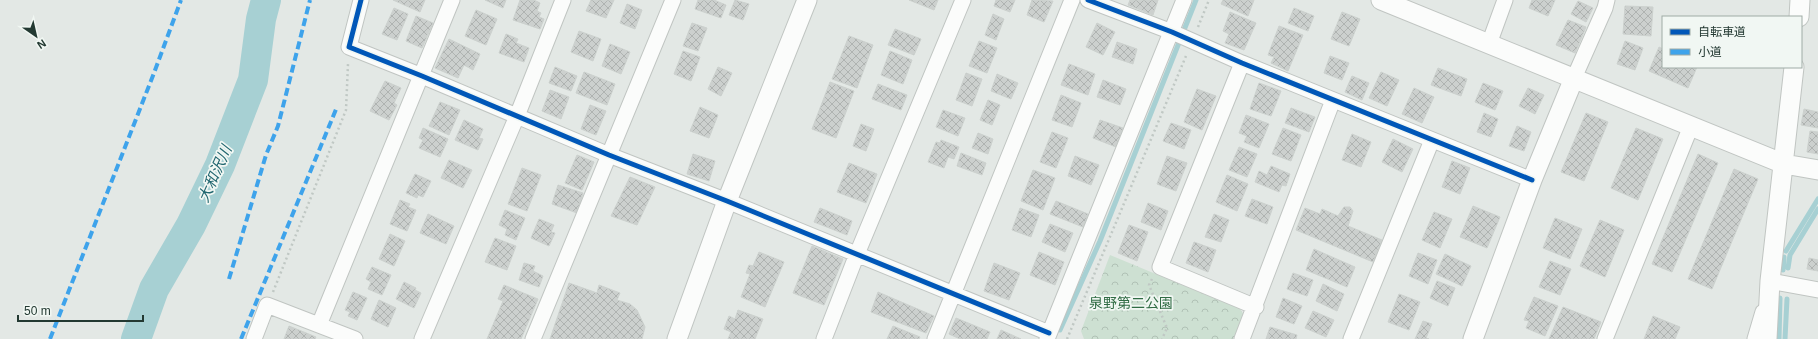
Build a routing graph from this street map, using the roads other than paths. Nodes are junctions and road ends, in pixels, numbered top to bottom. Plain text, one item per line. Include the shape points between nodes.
1 (361, 0) edge
2 (452, 0) edge
3 (563, 0) edge
4 (673, 0) edge
5 (807, 0) edge
6 (963, 0) edge
7 (1072, 0) edge
8 (1088, 0) edge
9 (1184, 0) edge
10 (1381, 0) edge
11 (1505, 0) edge
12 (1607, 0) edge
13 (1800, 0) edge
14 (1799, 16) edge
15 (1172, 32) junction
16 (1489, 44) junction
17 (1242, 63) junction
18 (1794, 68) edge
19 (422, 76) junction
20 (1574, 78) junction
21 (1333, 100) junction
22 (517, 116) junction
23 (1691, 126) junction
24 (1432, 140) junction
25 (609, 155) junction
26 (1784, 164) junction
27 (1818, 170) edge
28 (1532, 180) junction
29 (727, 201) junction
30 (857, 254) junction
31 (1770, 281) junction
32 (1818, 290) edge
33 (954, 293) junction
34 (1256, 307) junction
35 (319, 325) junction
36 (1048, 336) edge
37 (254, 339) edge
38 (355, 339) edge
39 (422, 339) edge
40 (533, 339) edge
41 (677, 339) edge
42 (824, 339) edge
43 (935, 339) edge
44 (1242, 339) edge
45 (1351, 339) edge
46 (1473, 339) edge
47 (1605, 339) edge
48 (1755, 339) edge
49 (1767, 339) edge

1 - 19 street via 349,47
2 - 19 street
3 - 22 street
4 - 25 street
5 - 29 street
6 - 30 street
7 - 33 street
8 - 15 street
9 - 15 street
10 - 16 street
11 - 16 street
12 - 20 street
13 - 14 street
15 - 17 street
15 - 36 street
16 - 20 street
17 - 21 street
17 - 34 street via 1160,267
18 - 26 street
19 - 22 street
19 - 35 street
20 - 23 street
20 - 28 street
21 - 24 street
21 - 34 street
22 - 25 street
22 - 39 street
23 - 26 street
23 - 47 street
24 - 28 street
24 - 45 street
25 - 29 street
25 - 40 street
26 - 27 street
26 - 31 street
28 - 46 street
29 - 30 street
29 - 41 street
30 - 33 street
30 - 42 street
31 - 32 street
31 - 48 street
31 - 49 street
33 - 36 street
33 - 43 street
34 - 44 street
35 - 37 street via 267,305
35 - 38 street

